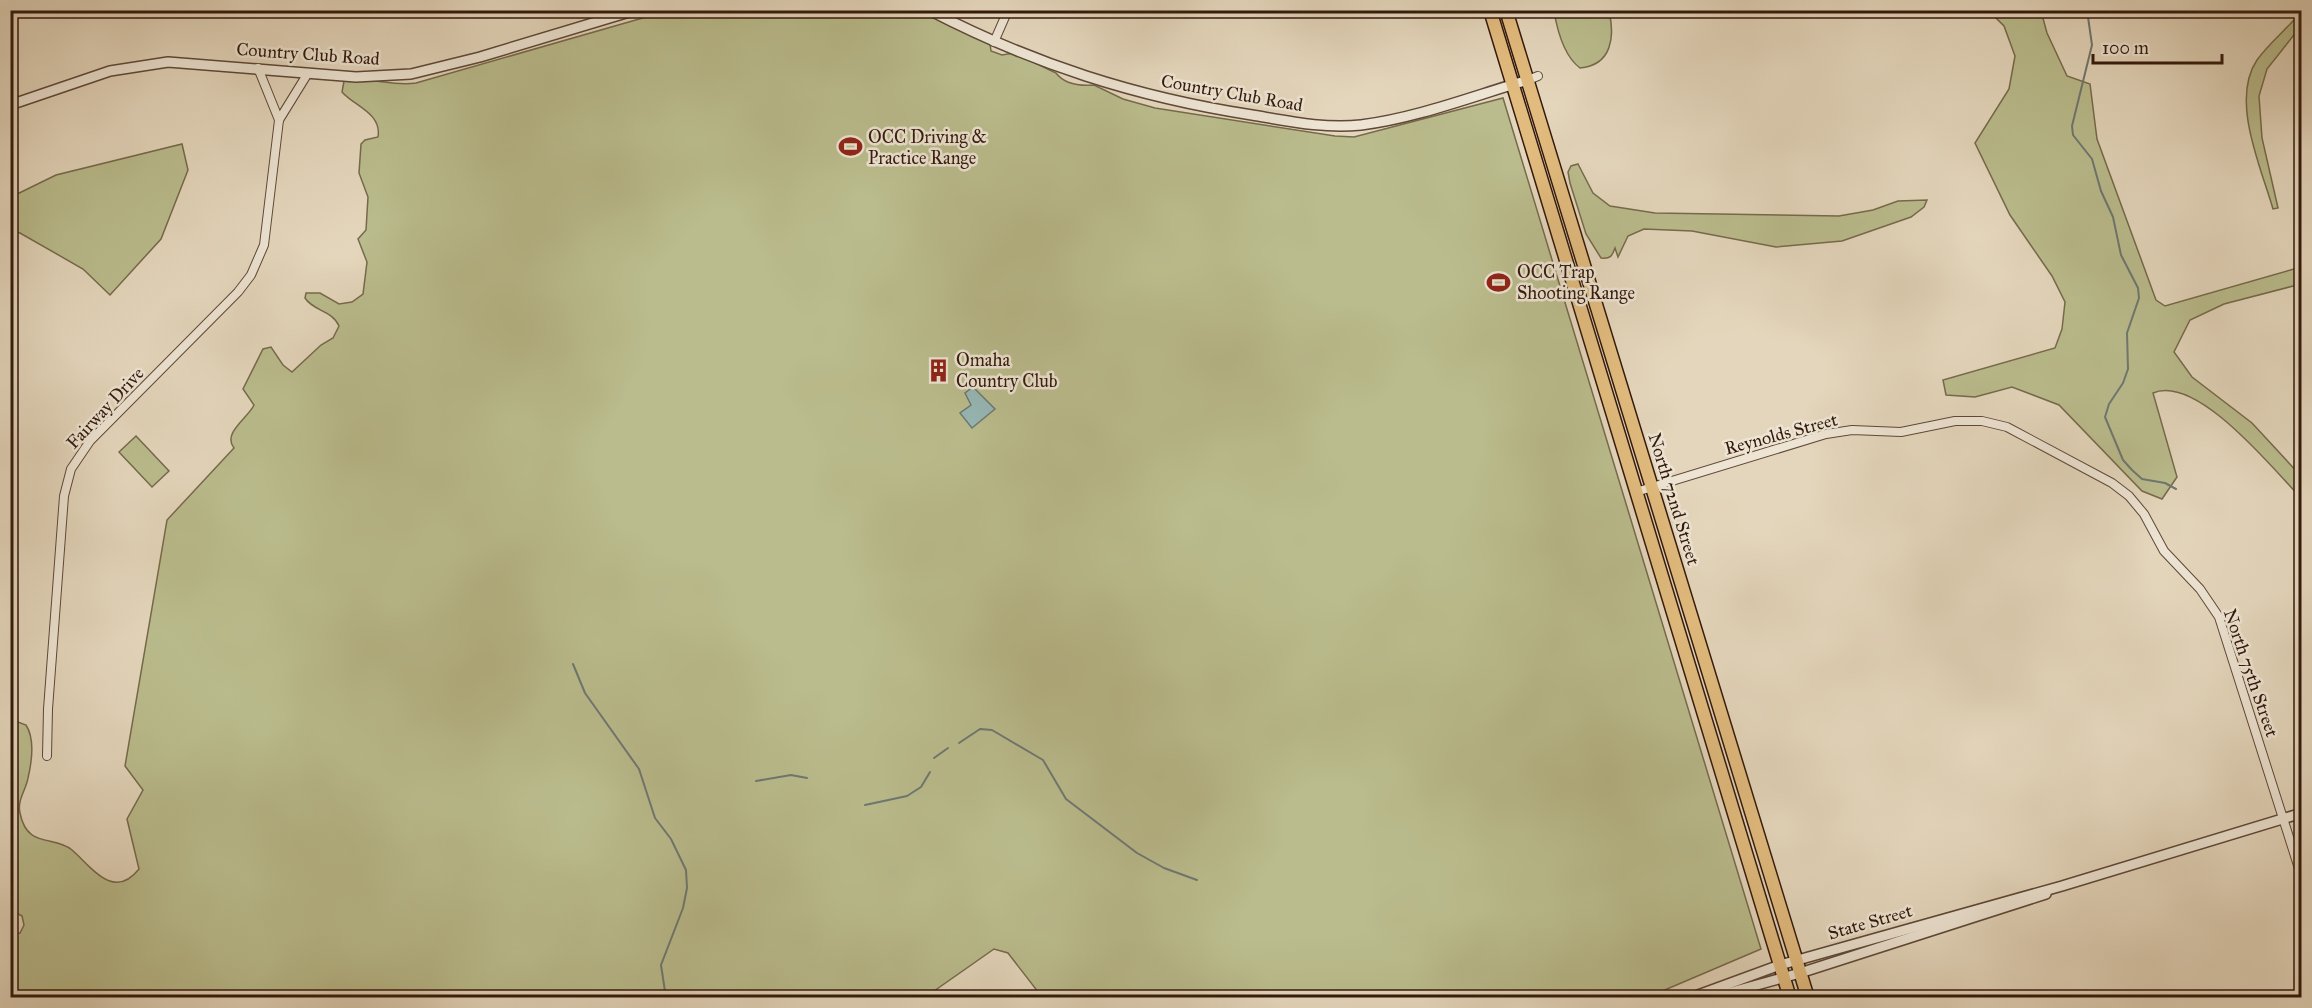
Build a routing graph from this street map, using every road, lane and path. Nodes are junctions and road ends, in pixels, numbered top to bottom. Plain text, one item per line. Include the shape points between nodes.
1 (636, 10) edge
2 (928, 10) edge
3 (1008, 10) edge
4 (1490, 10) edge
5 (1506, 10) edge
6 (994, 42) junction
7 (258, 68) junction
8 (308, 73) junction
9 (1533, 78) junction
10 (1513, 84) junction
11 (10, 105) edge
12 (279, 120) junction
13 (2007, 428) joint
14 (1651, 487) junction
15 (1636, 492) junction
16 (47, 756) dead end
17 (2301, 813) edge
18 (2283, 819) junction
19 (2301, 878) edge
20 (1780, 965) junction
21 (1798, 967) junction
22 (1784, 978) junction
23 (1690, 998) edge
24 (1710, 998) edge
25 (1790, 998) edge
26 (1808, 998) edge

1 - 8 street, Country Club Road via 428,71 373,78
2 - 6 street, Country Club Road
3 - 6 street
4 - 10 main road, North 72nd Street
5 - 9 main road, North 72nd Street
6 - 10 street, Country Club Road via 1076,75 1131,91 1323,126 1379,122
7 - 8 street, Country Club Road
7 - 11 street, Country Club Road via 190,62 140,65 110,71
7 - 12 street, Fairway Drive
8 - 12 street, Fairway Drive
9 - 10 street, Country Club Road
9 - 14 main road, North 72nd Street
10 - 15 main road, North 72nd Street
12 - 16 street, Fairway Drive via 267,231 251,275 90,441 71,469 64,496
13 - 14 street, Reynolds Street via 1969,420 1901,432 1839,432
13 - 18 street, North 75th Street via 2112,483 2129,496 2173,562 2210,602 2229,643
14 - 15 street, Reynolds Street
14 - 21 main road, North 72nd Street
15 - 20 main road, North 72nd Street
17 - 18 street, State Street
18 - 19 street, North 75th Street
18 - 21 street, State Street via 2062,885 2021,904
20 - 21 street, State Street
20 - 22 main road, North 72nd Street
20 - 23 street, State Street
21 - 22 street, State Street
21 - 26 main road, North 72nd Street
22 - 24 street, State Street
22 - 25 main road, North 72nd Street

